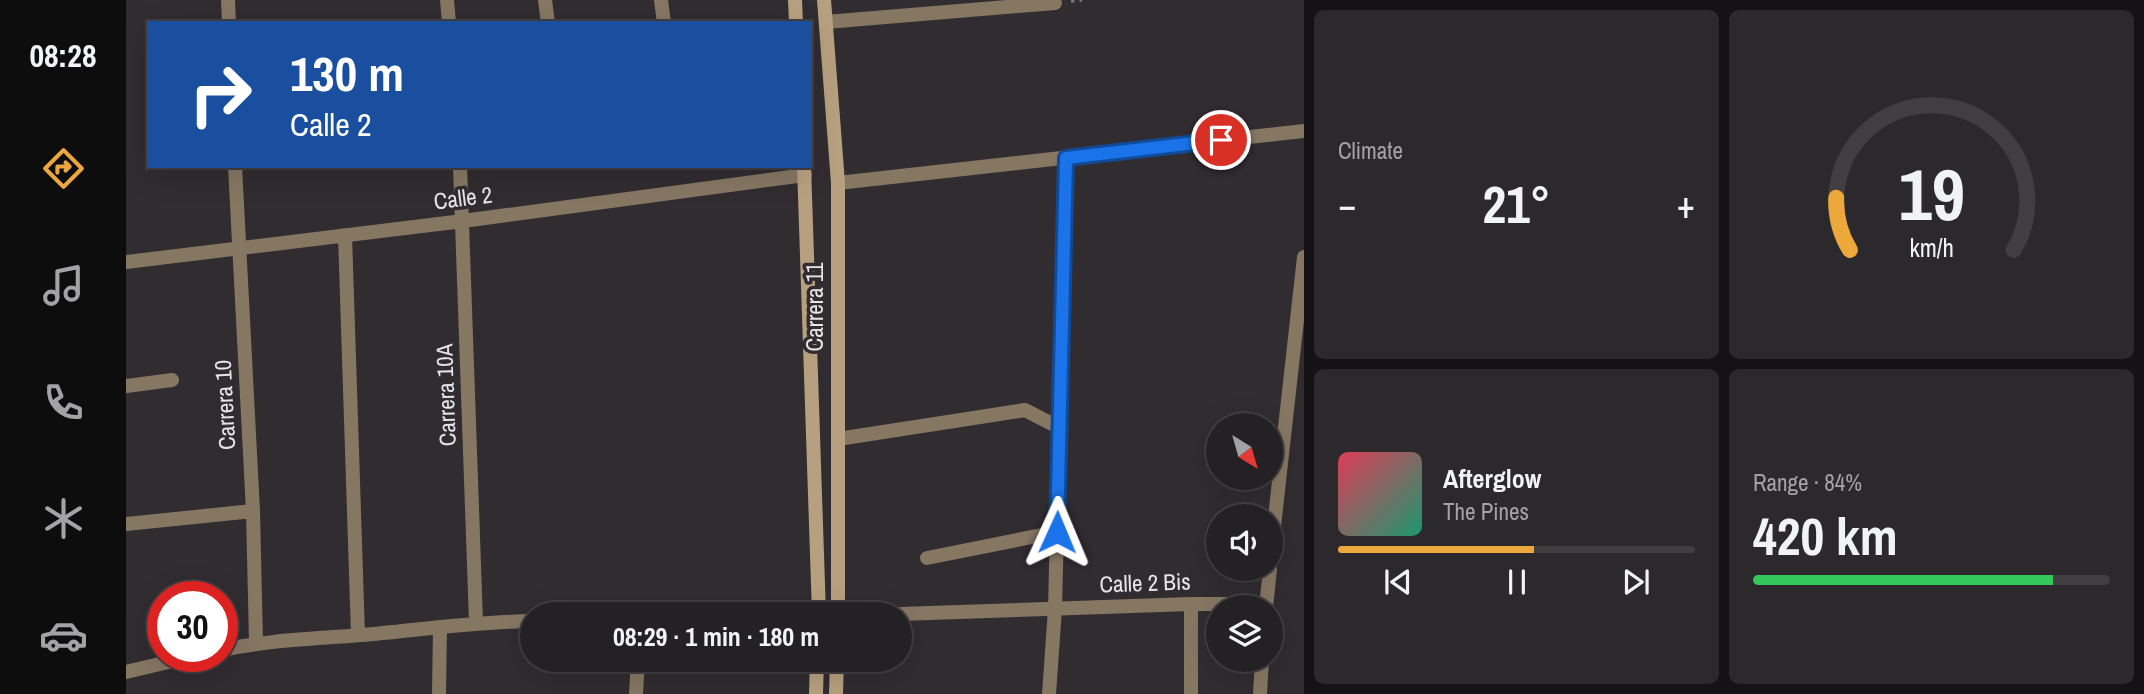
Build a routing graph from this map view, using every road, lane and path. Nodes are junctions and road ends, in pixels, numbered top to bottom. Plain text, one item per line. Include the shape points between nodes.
1 (229, 0) edge
2 (447, 0) edge
3 (545, 0) edge
4 (661, 0) edge
5 (795, 0) edge
6 (824, 0) edge
7 (1055, 3) dead end
8 (229, 21) edge
9 (449, 21) edge
10 (548, 21) edge
11 (664, 21) edge
12 (796, 21) edge
13 (826, 22) junction
14 (1304, 131) edge
15 (1066, 158) junction
16 (235, 168) edge
17 (460, 168) edge
18 (805, 171) edge
19 (838, 183) junction
20 (463, 221) junction
21 (345, 235) junction
22 (240, 248) junction
23 (1304, 257) edge
24 (126, 262) edge
25 (172, 380) dead end
26 (126, 386) edge
27 (1060, 428) junction
28 (838, 439) junction
29 (1276, 504) edge
30 (253, 511) junction
31 (126, 524) edge
32 (1057, 532) junction
33 (927, 558) dead end
34 (818, 602) edge
35 (838, 602) edge
36 (1191, 604) junction
37 (1206, 604) edge
38 (1055, 609) junction
39 (912, 614) edge
40 (520, 621) edge
41 (476, 622) junction
42 (440, 627) junction
43 (358, 635) junction
44 (256, 642) junction
45 (238, 646) edge
46 (147, 667) edge
47 (126, 672) edge
48 (637, 672) edge
49 (817, 672) edge
50 (836, 672) edge
51 (1261, 672) edge
52 (439, 694) edge
53 (636, 694) edge
54 (816, 694) edge
55 (835, 694) edge
56 (1049, 694) edge
57 (1191, 694) edge
58 (1259, 694) edge

1 - 8 street
2 - 9 street
3 - 10 street
4 - 11 street
5 - 12 main road
6 - 13 main road, Carrera 11
7 - 13 street
13 - 19 main road, Carrera 11
14 - 15 street
15 - 19 street
15 - 27 street
16 - 22 street, Carrera 10
17 - 20 street, Carrera 10A
18 - 20 street, Calle 2
18 - 34 main road, Carrera 11
19 - 28 main road, Carrera 11
20 - 21 street, Calle 2
20 - 41 street, Carrera 10A
21 - 22 street, Calle 2
21 - 43 street
22 - 24 street, Calle 2
22 - 30 street, Carrera 10
23 - 29 street
25 - 26 street
27 - 28 street via 1025,410
27 - 32 street
28 - 35 main road, Carrera 11
30 - 31 street
30 - 44 street, Carrera 10
32 - 33 street
32 - 38 street
36 - 37 street, Calle 2 Bis
36 - 38 street, Calle 2 Bis
36 - 57 street
38 - 39 street, Calle 2 Bis
38 - 56 street
40 - 41 street
41 - 42 street
42 - 43 street
42 - 52 street
43 - 44 street
44 - 45 street
46 - 47 street
48 - 53 street
49 - 54 main road
50 - 55 main road
51 - 58 street

